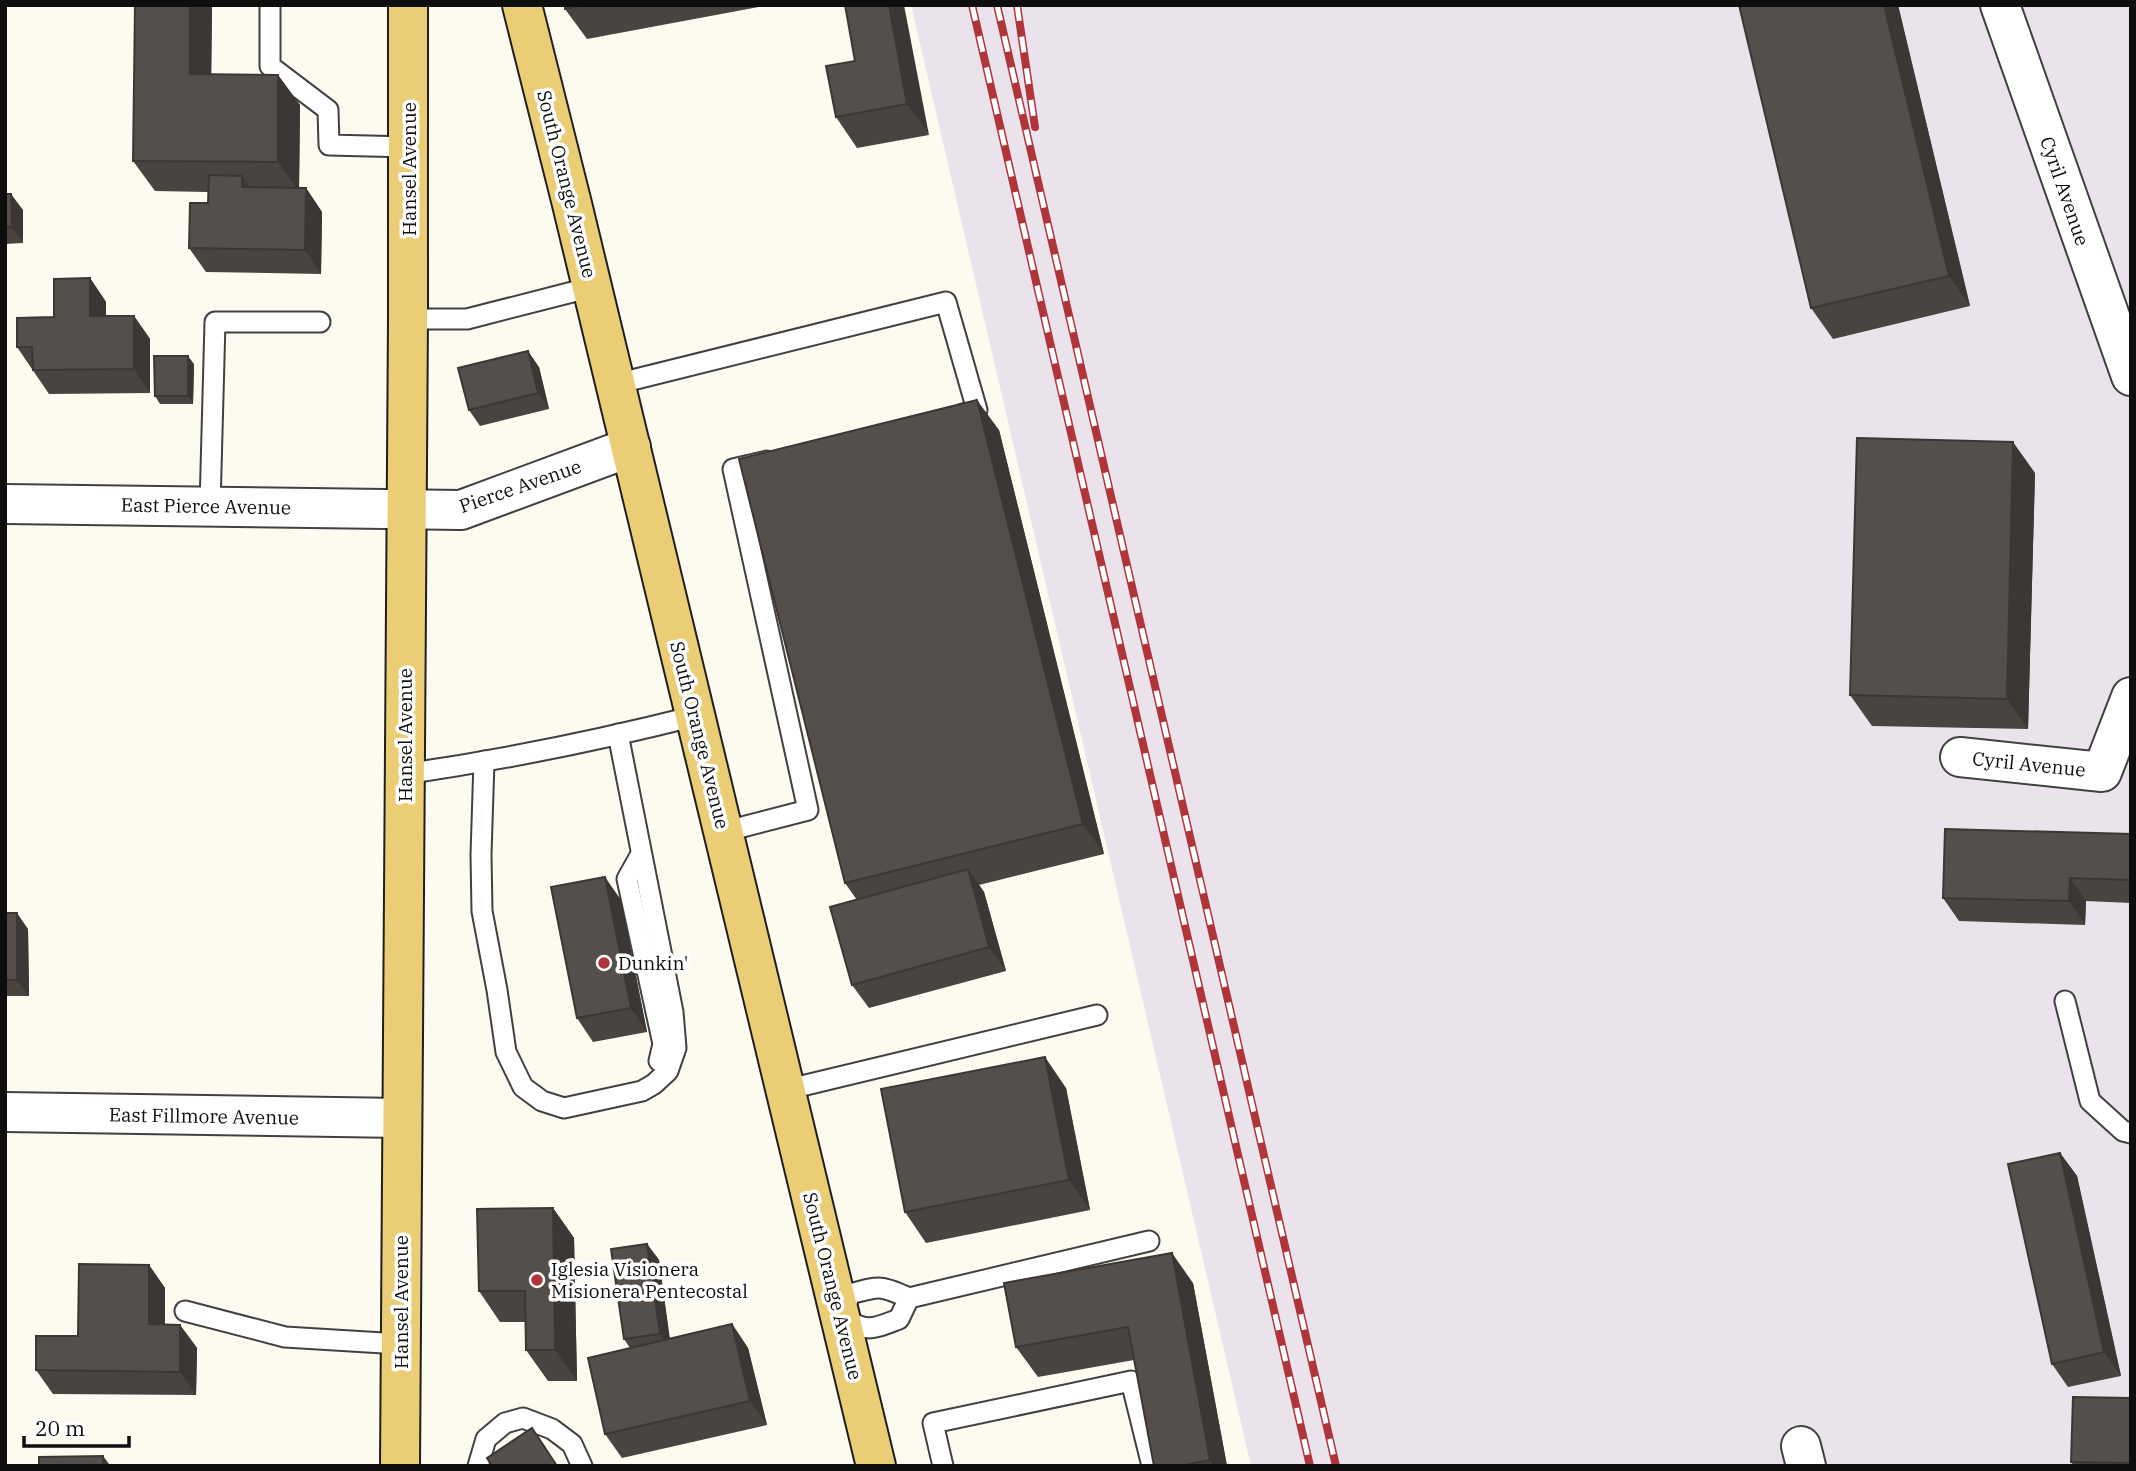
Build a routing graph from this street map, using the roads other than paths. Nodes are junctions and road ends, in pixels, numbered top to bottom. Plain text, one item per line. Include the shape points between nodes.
1 (270, 5) edge
2 (408, 5) edge
3 (522, 5) edge
4 (2000, 5) edge
5 (410, 147) junction
6 (592, 287) junction
7 (408, 319) junction
8 (320, 322) dead end
9 (2131, 376) edge
10 (616, 384) junction
11 (950, 417) edge
12 (631, 447) junction
13 (787, 456) edge
14 (5, 503) edge
15 (210, 506) junction
16 (407, 509) junction
17 (2131, 697) edge
18 (695, 716) junction
19 (618, 734) junction
20 (1960, 757) dead end
21 (484, 761) junction
22 (405, 774) junction
23 (723, 832) junction
24 (2065, 1001) dead end
25 (1097, 1015) dead end
26 (785, 1090) junction
27 (5, 1112) edge
28 (402, 1118) junction
29 (2131, 1133) edge
30 (1149, 1241) dead end
31 (909, 1298) junction
32 (185, 1311) dead end
33 (841, 1318) junction
34 (400, 1344) junction
35 (400, 1466) edge
36 (478, 1466) edge
37 (582, 1466) edge
38 (876, 1466) edge
39 (943, 1466) edge
40 (1152, 1466) edge

1 - 5 lane via 270,66 328,110 329,145
2 - 5 main road, Hansel Avenue
3 - 6 main road, South Orange Avenue
4 - 9 street, Cyril Avenue
5 - 7 main road, Hansel Avenue
6 - 7 lane via 467,319
6 - 10 main road, South Orange Avenue
7 - 16 main road, Hansel Avenue
8 - 15 lane via 215,322
10 - 11 lane via 946,302 977,410
10 - 12 main road, South Orange Avenue
12 - 16 street, Pierce Avenue via 461,510
12 - 18 main road, South Orange Avenue
13 - 23 lane via 733,469 808,810
14 - 15 street, East Pierce Avenue
15 - 16 street, East Pierce Avenue
16 - 22 main road, Hansel Avenue
17 - 20 street, Cyril Avenue via 2102,772
18 - 19 lane
18 - 23 main road, South Orange Avenue
19 - 21 lane
19 - 21 lane via 673,1012 676,1048 668,1071 642,1091 564,1108 542,1101 523,1087 506,1052 482,911
21 - 22 lane
22 - 28 main road, Hansel Avenue
23 - 26 main road, South Orange Avenue
24 - 29 lane via 2090,1101
25 - 26 lane
26 - 33 main road, South Orange Avenue
27 - 28 street, East Fillmore Avenue
28 - 34 main road, Hansel Avenue
30 - 31 lane
31 - 33 lane via 899,1319 881,1326 864,1329
31 - 33 lane via 884,1286 850,1294
32 - 34 lane via 285,1337
33 - 38 main road, South Orange Avenue
34 - 35 main road, Hansel Avenue
36 - 37 lane via 486,1439 505,1423 523,1418 552,1429 572,1444
39 - 40 lane via 933,1423 1131,1381

